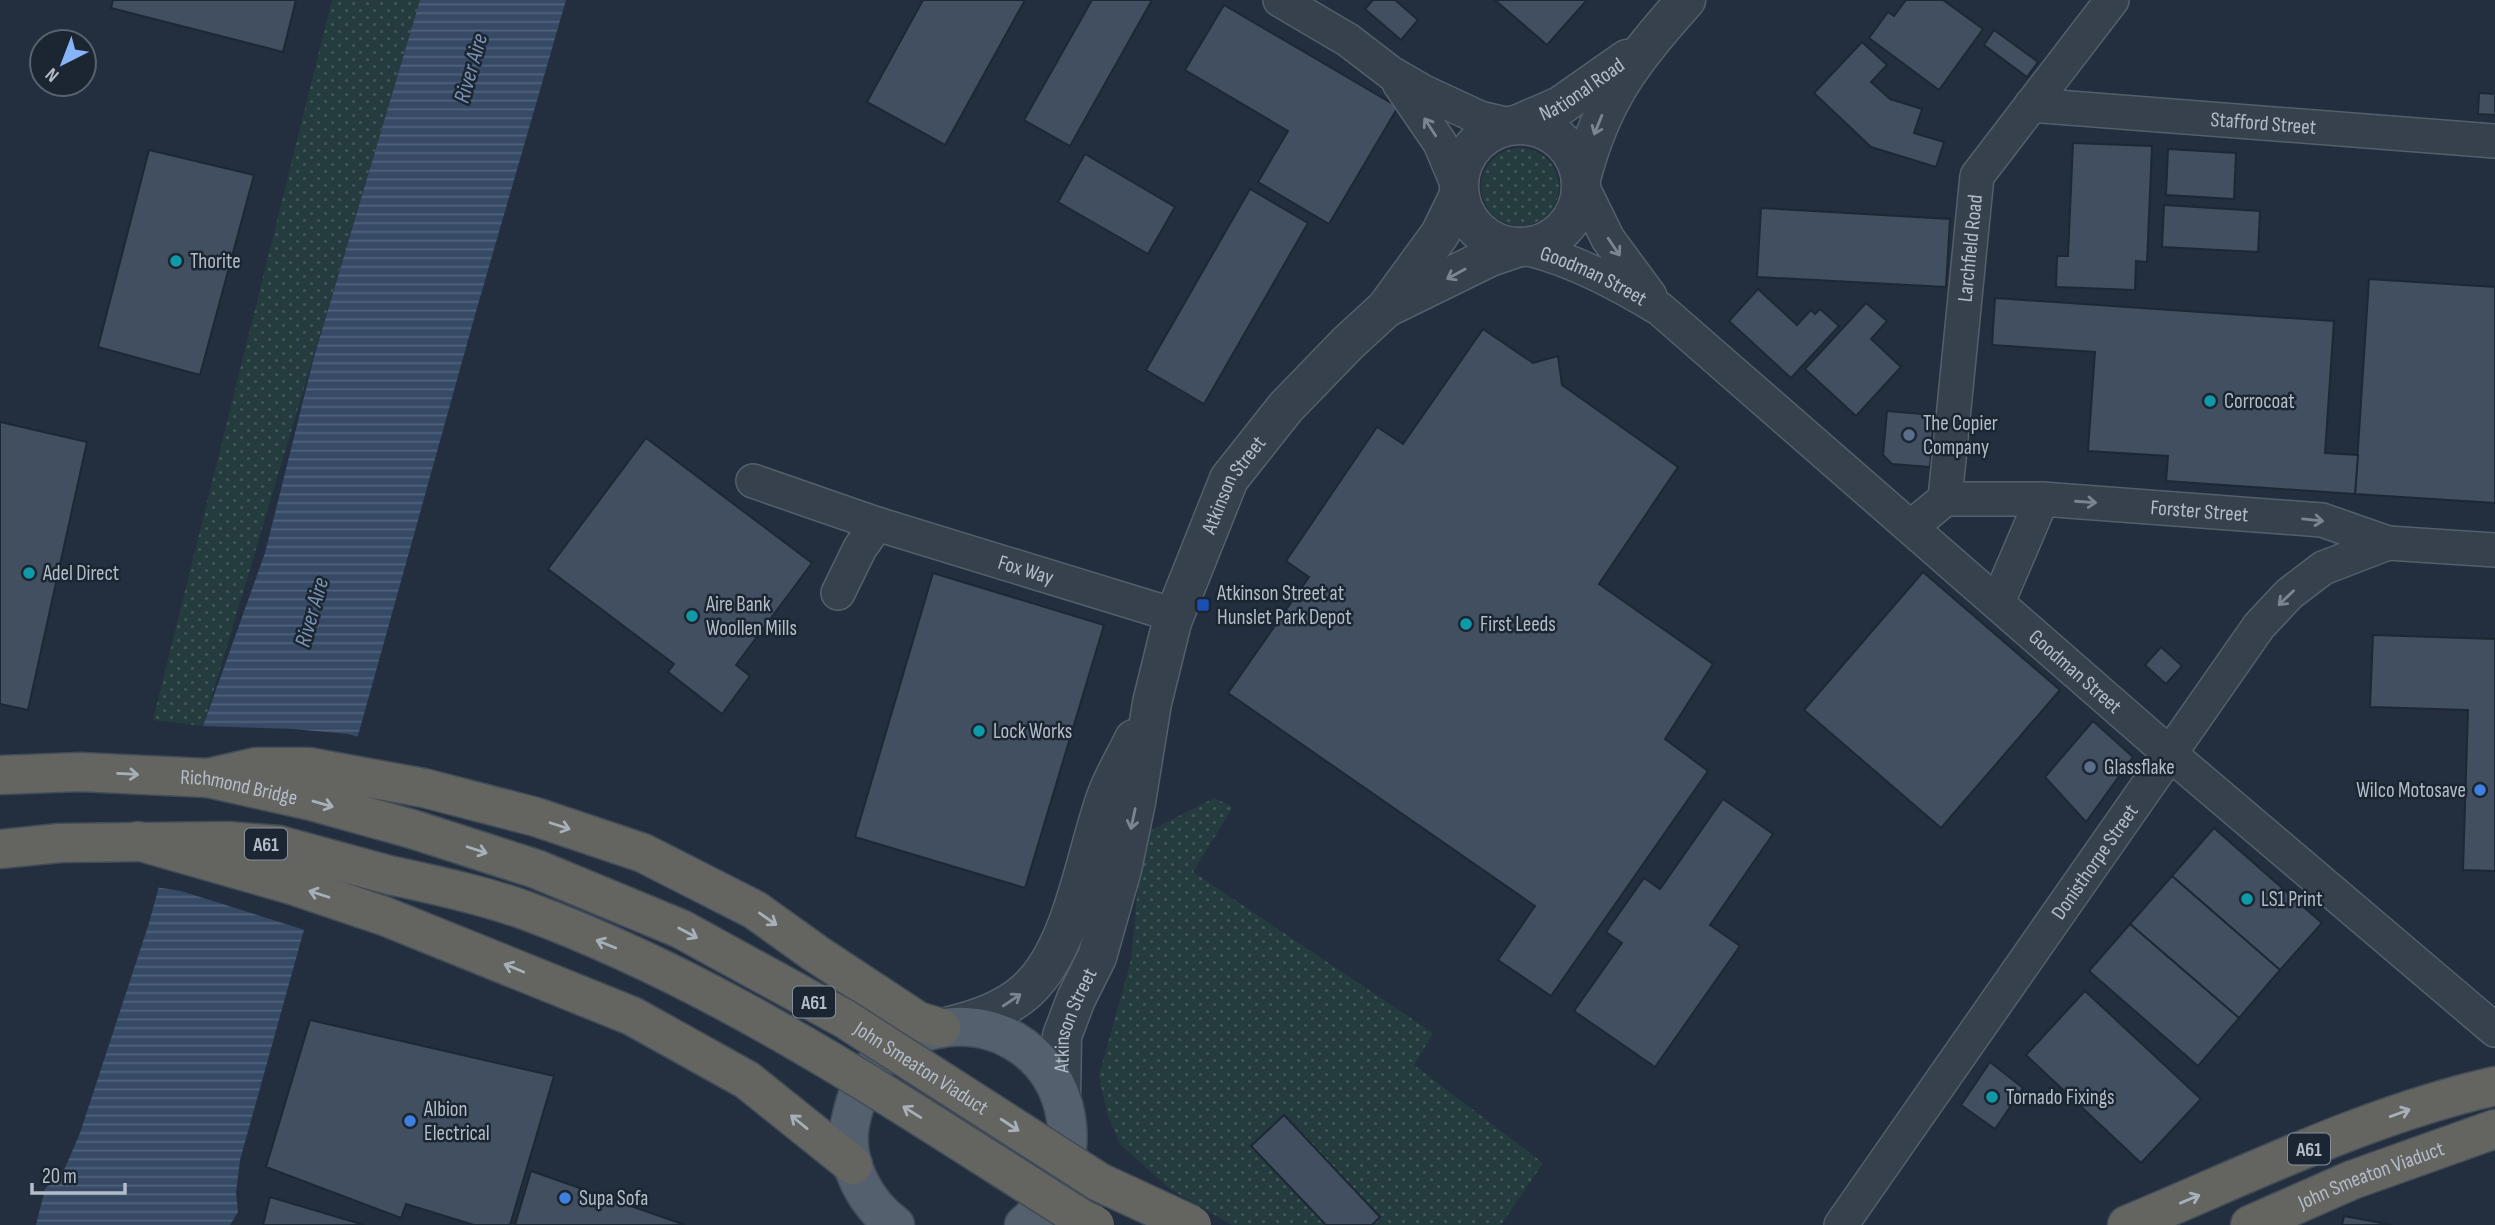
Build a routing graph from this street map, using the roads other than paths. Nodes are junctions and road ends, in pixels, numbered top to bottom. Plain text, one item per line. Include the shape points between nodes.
1 (1280, 0) edge
2 (1686, 0) edge
3 (2112, 0) edge
4 (1645, 46) junction
5 (1391, 73) junction
6 (2031, 105) junction
7 (1513, 125) junction
8 (2495, 141) edge
9 (1581, 182) junction
10 (1459, 192) junction
11 (1522, 247) junction
12 (1386, 308) junction
13 (1660, 309) junction
14 (753, 481) dead end
15 (1945, 499) junction
16 (2042, 499) junction
17 (877, 524) junction
18 (1911, 527) junction
19 (2388, 543) junction
20 (2495, 550) edge
21 (838, 593) dead end
22 (1998, 602) junction
23 (1174, 615) junction
24 (1153, 703) junction
25 (2169, 753) junction
26 (0, 775) edge
27 (208, 778) junction
28 (412, 829) joint
29 (138, 841) junction
30 (0, 849) edge
31 (945, 1027) junction
32 (2495, 1030) edge
33 (2495, 1086) edge
34 (1065, 1110) junction
35 (2495, 1129) edge
36 (853, 1165) junction
37 (887, 1222) edge
38 (1024, 1225) edge
39 (1095, 1225) edge
40 (1170, 1225) edge
41 (1192, 1225) edge
42 (1841, 1225) edge
43 (2127, 1225) edge
44 (2250, 1225) edge

1 - 5 street via 1348,40
2 - 4 street, National Road
3 - 6 street, Larchfield Road
4 - 7 street, National Road via 1560,106
4 -> 9 street, National Road via 1605,108
5 - 7 street via 1455,108
10 -> 5 street via 1429,123
6 - 8 street, Stafford Street
6 - 15 street, Larchfield Road via 1977,176
7 - 9 street via 1533,126 1558,138 1574,155
7 - 10 street via 1484,137 1469,152 1460,172
9 - 11 street via 1580,202 1567,226 1542,244
9 -> 13 street, Goodman Street via 1608,239
10 - 11 street via 1476,229 1492,241
10 - 12 street, Atkinson Street via 1440,234
11 -> 12 street, Atkinson Street via 1490,257
11 - 13 street, Goodman Street via 1593,271
12 - 23 street, Atkinson Street via 1286,407 1229,479
13 - 18 street, Goodman Street
14 - 17 street, Fox Way
15 - 16 street, Forster Street
15 - 18 street
16 -> 19 street, Forster Street via 2322,520
16 - 22 street
17 - 21 street
17 - 23 street, Fox Way
18 - 22 street, Goodman Street
19 - 20 street, Forster Street
19 -> 25 street, Donisthorpe Street via 2323,568 2290,594 2259,626
22 - 25 street, Goodman Street
23 - 24 street, Atkinson Street
31 -> 24 street, Atkinson Street via 979,1019 1035,982 1065,929 1107,795
24 -> 34 street, Atkinson Street via 1122,869 1097,957 1062,1036
25 - 32 street, Goodman Street
25 - 42 street, Donisthorpe Street
26 -> 27 highway, Richmond Bridge / A61 via 60,772
27 -> 28 highway, Richmond Bridge / A61
27 -> 31 highway via 256,767 309,767 424,788 536,817 643,853 755,910 918,1021
28 -> 41 highway, John Smeaton Viaduct / A61, bridge via 536,869 681,929 845,1019 1099,1182
29 - 30 highway, A61
36 -> 29 highway via 747,1080 632,1016 384,916
39 -> 29 highway, John Smeaton Viaduct / A61, bridge via 809,1046 656,964 525,911 279,845
31 - 34 main road via 977,1027 1014,1041 1044,1066
31 - 36 main road via 925,1031 894,1047 871,1070 853,1110 849,1132
43 -> 33 highway, A61 via 2351,1131 2442,1098
34 - 38 main road via 1068,1155 1055,1191
34 - 40 main road via 1086,1150 1106,1174
35 - 44 highway, John Smeaton Viaduct / A61 via 2352,1180
36 - 37 main road via 866,1195

